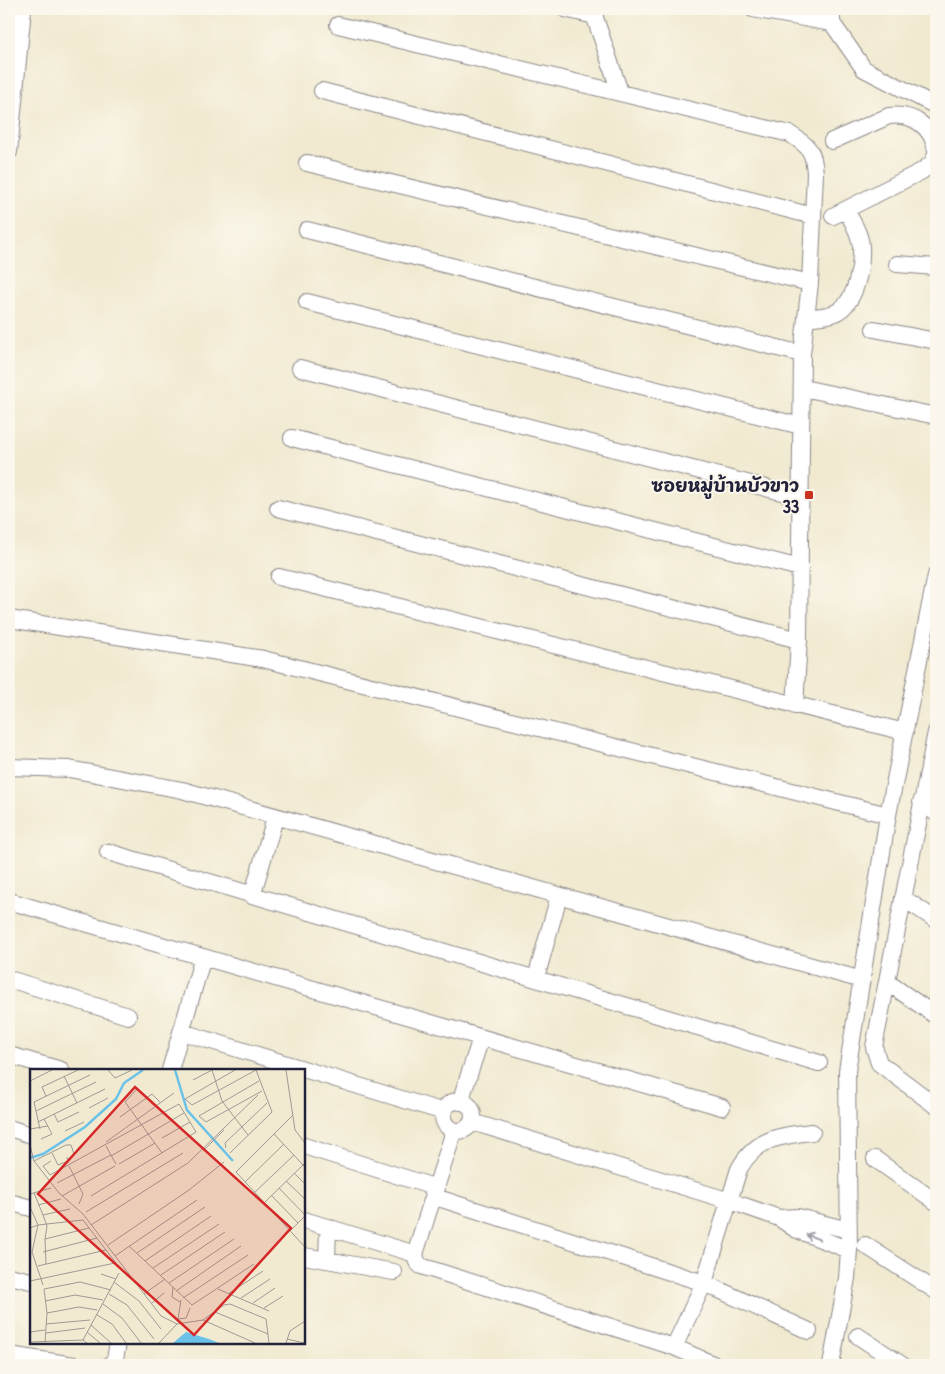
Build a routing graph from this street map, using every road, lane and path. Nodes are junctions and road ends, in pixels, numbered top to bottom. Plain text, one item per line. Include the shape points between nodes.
1 (23, 9) edge
2 (565, 9) edge
3 (753, 9) edge
4 (593, 13) edge
5 (832, 16) edge
6 (338, 25) dead end
7 (322, 91) dead end
8 (620, 92) junction
9 (936, 106) edge
10 (832, 141) dead end
11 (936, 151) edge
12 (9, 152) edge
13 (936, 154) edge
14 (307, 163) dead end
15 (813, 216) junction
16 (307, 230) dead end
17 (897, 264) dead end
18 (936, 267) edge
19 (810, 283) junction
20 (307, 302) dead end
21 (806, 318) junction
22 (874, 329) dead end
23 (936, 341) edge
24 (802, 354) junction
25 (300, 368) dead end
26 (803, 388) junction
27 (936, 416) edge
28 (801, 426) junction
29 (292, 438) dead end
30 (801, 498) junction
31 (278, 508) dead end
32 (800, 568) junction
33 (936, 575) edge
34 (279, 577) dead end
35 (9, 619) edge
36 (799, 640) junction
37 (795, 706) junction
38 (905, 732) junction
39 (936, 732) edge
40 (9, 767) edge
41 (921, 802) junction
42 (936, 813) edge
43 (888, 815) junction
44 (275, 818) junction
45 (108, 852) dead end
46 (252, 896) junction
47 (559, 896) junction
48 (902, 898) junction
49 (9, 901) edge
50 (936, 920) edge
51 (203, 957) junction
52 (536, 978) junction
53 (9, 979) edge
54 (862, 980) junction
55 (887, 982) junction
56 (128, 1016) dead end
57 (936, 1016) edge
58 (182, 1032) junction
59 (481, 1038) junction
60 (9, 1054) edge
61 (819, 1063) dead end
62 (58, 1069) edge
63 (170, 1069) edge
64 (303, 1069) edge
65 (305, 1070) edge
66 (460, 1102) junction
67 (936, 1106) edge
68 (722, 1107) dead end
69 (444, 1112) junction
70 (472, 1122) junction
71 (9, 1128) edge
72 (454, 1131) junction
73 (812, 1132) dead end
74 (30, 1135) edge
75 (305, 1146) edge
76 (875, 1159) dead end
77 (436, 1192) junction
78 (730, 1201) junction
79 (9, 1202) edge
80 (936, 1202) edge
81 (30, 1208) edge
82 (778, 1218) junction
83 (305, 1220) edge
84 (328, 1227) junction
85 (848, 1230) junction
86 (865, 1246) dead end
87 (849, 1250) junction
88 (415, 1254) junction
89 (305, 1256) edge
90 (327, 1260) junction
91 (394, 1272) dead end
92 (9, 1276) edge
93 (30, 1281) edge
94 (704, 1283) junction
95 (936, 1291) edge
96 (809, 1331) dead end
97 (858, 1336) dead end
98 (118, 1344) edge
99 (674, 1347) junction
100 (9, 1356) edge
101 (74, 1365) edge
102 (110, 1365) edge
103 (715, 1365) edge
104 (831, 1365) edge
105 (902, 1365) edge

1 - 12 street
2 - 4 street
3 - 5 street
4 - 8 street
5 - 9 street via 864,69
6 - 8 street
7 - 15 street
8 - 15 street via 790,134 806,145 815,158
10 - 11 street via 898,115 926,127 935,141
13 - 21 street via 932,163 922,171 840,213 858,233 861,245 858,278 841,310
14 - 19 street
15 - 19 street
16 - 24 street
17 - 18 street
19 - 21 street
20 - 28 street
21 - 24 street
22 - 23 street
24 - 26 street
25 - 30 street
26 - 27 street
26 - 28 street
28 - 30 street
29 - 32 street
30 - 32 street
31 - 36 street
32 - 36 street
33 - 38 street
34 - 37 street
35 - 43 street via 263,658
36 - 37 street
37 - 38 street
38 - 43 street
39 - 41 street
40 - 44 street via 69,769 138,781 182,790
41 - 42 street
41 - 48 street
43 - 54 street
44 - 46 street
44 - 47 street
45 - 46 street
46 - 52 street
47 - 52 street
47 - 54 street
48 - 50 street
48 - 55 street
49 - 51 street
51 - 58 street
51 - 59 street
52 - 61 street
53 - 56 street
54 - 85 street via 847,1071
55 - 57 street
55 - 67 street via 874,1047 879,1063
58 - 63 street
58 - 64 street
59 - 66 street
59 - 68 street
60 - 62 street
65 - 69 street
66 - 69 street via 450,1104
66 - 70 street via 471,1109
69 - 72 street via 445,1124
70 - 72 street via 465,1130
70 - 78 street
71 - 74 street
72 - 77 street
73 - 78 street via 785,1135 757,1146 747,1154
75 - 77 street
76 - 80 street
77 - 88 street
77 - 94 street
78 - 82 street
78 - 94 street
79 - 81 street
82 - 85 street via 798,1217
87 -> 82 street via 813,1237
83 - 84 street
84 - 88 street
84 - 90 street
85 - 87 street
86 - 95 street
87 - 104 street
88 - 99 street via 421,1266
89 - 90 street
90 - 91 street
92 - 93 street
94 - 96 street
94 - 99 street
97 - 105 street
98 - 102 street via 115,1359
99 - 103 street
100 - 101 street

